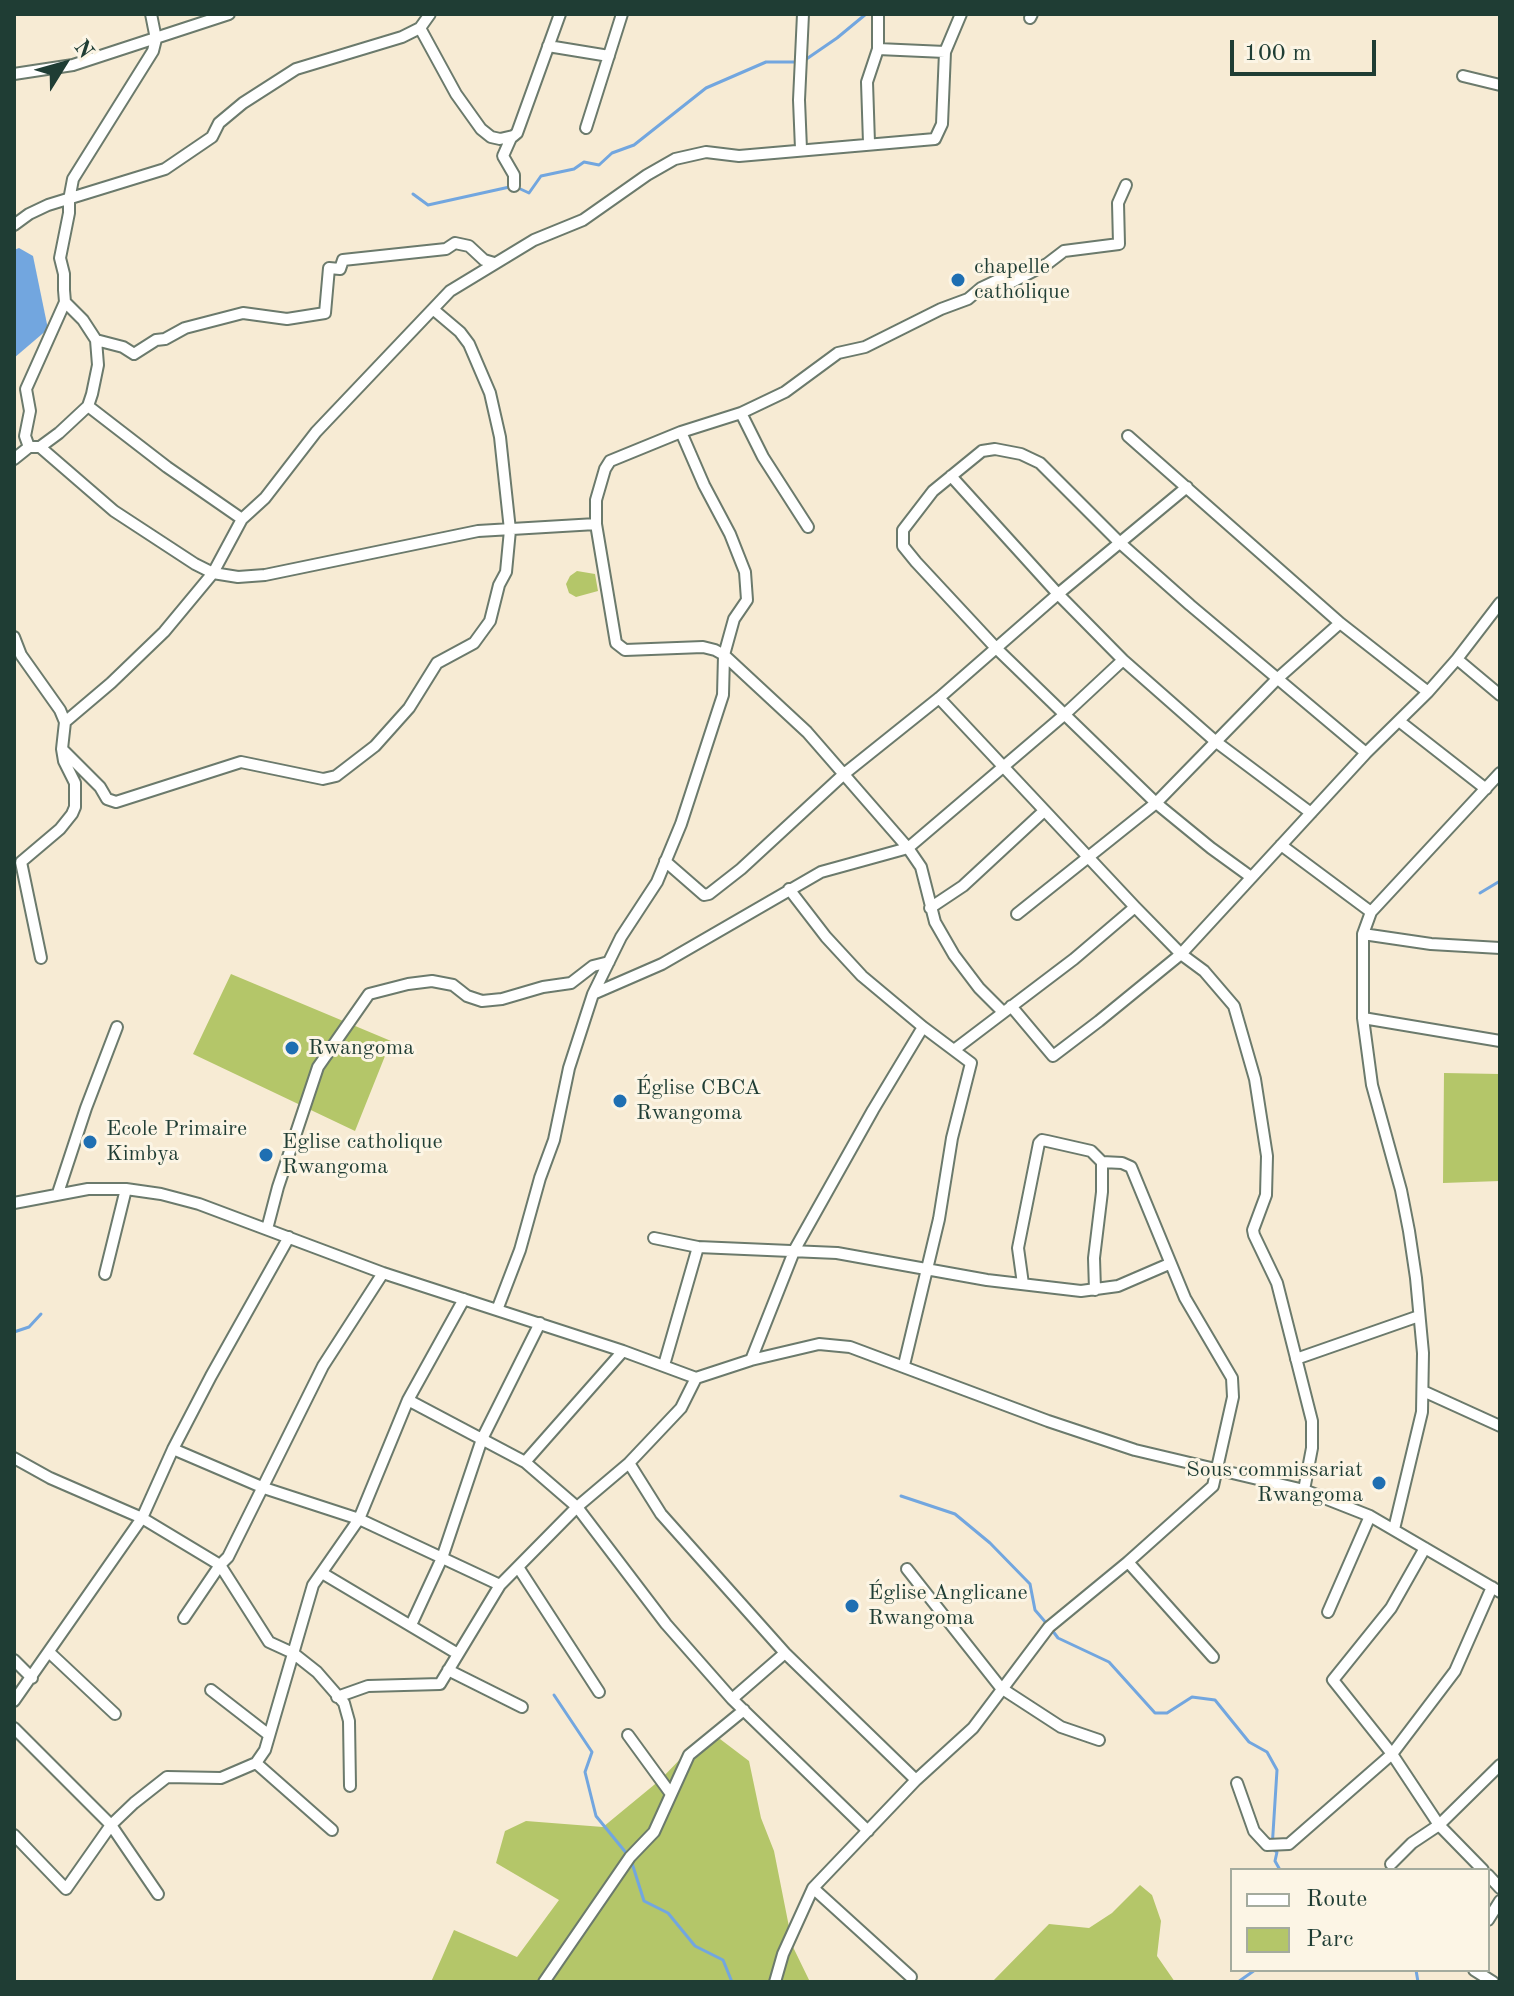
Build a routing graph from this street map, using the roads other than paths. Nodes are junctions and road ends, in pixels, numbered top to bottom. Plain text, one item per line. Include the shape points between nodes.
1 (151, 14) edge
2 (229, 14) edge
3 (430, 14) edge
4 (560, 14) edge
5 (622, 14) edge
6 (803, 14) edge
7 (878, 14) edge
8 (961, 14) edge
9 (420, 28) junction
10 (156, 39) junction
11 (548, 46) junction
12 (878, 49) junction
13 (945, 52) junction
14 (609, 56) junction
15 (14, 74) edge
16 (1463, 76) dead end
17 (1500, 85) edge
18 (586, 128) dead end
19 (513, 136) junction
20 (869, 143) junction
21 (801, 149) junction
22 (1126, 185) dead end
23 (514, 186) dead end
24 (69, 200) junction
25 (14, 225) edge
26 (494, 263) junction
27 (65, 302) junction
28 (434, 310) junction
29 (96, 340) junction
30 (88, 406) junction
31 (741, 413) junction
32 (681, 432) junction
33 (1128, 436) dead end
34 (35, 447) junction
35 (14, 459) edge
36 (951, 476) junction
37 (1187, 487) junction
38 (242, 519) junction
39 (596, 524) junction
40 (808, 527) dead end
41 (510, 530) junction
42 (1119, 542) junction
43 (213, 573) junction
44 (1058, 594) junction
45 (1500, 603) edge
46 (1340, 623) junction
47 (14, 637) edge
48 (996, 648) junction
49 (724, 655) junction
50 (1457, 659) junction
51 (1123, 660) junction
52 (1277, 679) junction
53 (1428, 692) junction
54 (1500, 695) edge
55 (939, 698) junction
56 (1064, 715) junction
57 (1399, 721) junction
58 (65, 722) junction
59 (1215, 741) junction
60 (62, 749) junction
61 (1366, 753) junction
62 (1003, 767) junction
63 (1500, 773) edge
64 (844, 774) junction
65 (1486, 789) junction
66 (1156, 803) junction
67 (1044, 811) junction
68 (1311, 813) junction
69 (1281, 845) junction
70 (908, 848) junction
71 (1088, 856) junction
72 (665, 861) junction
73 (1251, 877) junction
74 (789, 889) junction
75 (1135, 907) junction
76 (930, 908) junction
77 (1371, 912) junction
78 (1017, 914) dead end
79 (1363, 934) junction
80 (1500, 948) edge
81 (1181, 954) junction
82 (41, 958) dead end
83 (609, 962) junction
84 (593, 994) junction
85 (1007, 1009) junction
86 (1363, 1018) junction
87 (117, 1027) dead end
88 (923, 1027) junction
89 (1500, 1041) edge
90 (954, 1050) junction
91 (1102, 1162) junction
92 (126, 1189) junction
93 (58, 1193) junction
94 (14, 1203) edge
95 (267, 1229) junction
96 (289, 1237) junction
97 (654, 1238) dead end
98 (698, 1247) junction
99 (795, 1249) junction
100 (1169, 1264) junction
101 (926, 1269) junction
102 (383, 1273) junction
103 (105, 1274) dead end
104 (1023, 1284) junction
105 (1095, 1290) junction
106 (464, 1299) junction
107 (497, 1310) junction
108 (1419, 1316) junction
109 (540, 1323) junction
110 (623, 1351) junction
111 (1296, 1359) junction
112 (751, 1360) junction
113 (664, 1365) junction
114 (904, 1365) junction
115 (696, 1378) junction
116 (1423, 1391) junction
117 (408, 1400) junction
118 (1500, 1426) edge
119 (482, 1439) junction
120 (173, 1449) junction
121 (14, 1458) edge
122 (525, 1462) junction
123 (629, 1463) junction
124 (1219, 1469) junction
125 (264, 1488) junction
126 (1304, 1490) junction
127 (577, 1507) junction
128 (1370, 1516) junction
129 (142, 1518) junction
130 (359, 1519) junction
131 (1394, 1529) junction
132 (1425, 1548) junction
133 (442, 1558) junction
134 (1128, 1562) junction
135 (220, 1565) junction
136 (518, 1567) junction
137 (907, 1569) dead end
138 (322, 1573) junction
139 (500, 1585) junction
140 (1496, 1590) edge
141 (1328, 1612) dead end
142 (184, 1618) dead end
143 (411, 1625) junction
144 (50, 1653) junction
145 (293, 1653) junction
146 (785, 1653) junction
147 (458, 1654) junction
148 (1213, 1657) dead end
149 (14, 1660) edge
150 (448, 1670) junction
151 (32, 1678) junction
152 (1001, 1688) junction
153 (211, 1690) dead end
154 (599, 1692) dead end
155 (337, 1697) junction
156 (732, 1699) junction
157 (14, 1701) edge
158 (522, 1707) dead end
159 (744, 1710) junction
160 (115, 1714) dead end
161 (14, 1728) edge
162 (269, 1735) junction
163 (628, 1735) dead end
164 (1099, 1740) dead end
165 (1392, 1754) junction
166 (256, 1763) junction
167 (1500, 1765) edge
168 (916, 1780) junction
169 (1237, 1783) dead end
170 (350, 1786) dead end
171 (671, 1794) junction
172 (111, 1825) junction
173 (1439, 1825) junction
174 (332, 1830) dead end
175 (868, 1831) junction
176 (14, 1835) edge
177 (1391, 1864) dead end
178 (1481, 1868) edge
179 (813, 1888) junction
180 (158, 1894) dead end
181 (911, 1977) dead end
182 (544, 1982) edge
183 (775, 1982) edge

1 - 10 street
2 - 10 street
3 - 9 street
4 - 11 street
5 - 14 street
6 - 21 street
7 - 12 street
8 - 13 street
9 - 19 street via 481,129 500,139
9 - 24 street via 296,69 243,103 219,123 212,137 165,169
10 - 15 street via 73,65
10 - 24 street via 73,179
11 - 14 street
11 - 19 street
12 - 13 street
12 - 20 street via 867,82
13 - 20 street via 938,136
14 - 18 street
16 - 17 street
19 - 23 street via 503,156
20 - 21 street
21 - 26 street via 739,156 706,152 675,159 583,220
22 - 31 street via 1118,203 1119,244 1064,251 1010,283 1000,279 865,347 838,353 785,392
24 - 25 street
24 - 27 street via 60,258
26 - 28 street via 450,291
26 - 29 street via 455,243 446,249 343,260 340,269 329,268 325,313 287,319 243,313 185,328 134,354
27 - 29 street
27 - 34 street via 26,389 30,411 25,436
28 - 38 street via 316,432
28 - 41 street via 469,344 490,393
29 - 30 street via 98,365
30 - 34 street
30 - 38 street
31 - 32 street
31 - 40 street
32 - 39 street via 610,461 596,500
32 - 49 street via 745,572 747,600 734,619
33 - 37 street
34 - 35 street
34 - 43 street via 114,511
36 - 42 street via 982,451 1021,454 1050,472
36 - 44 street
36 - 48 street via 903,530 903,546
37 - 42 street
37 - 46 street
38 - 43 street
39 - 41 street
39 - 49 street via 616,643 625,650 703,647
41 - 43 street via 442,537 265,575
41 - 60 street via 506,572 490,621 474,643 437,663 409,708 375,746 336,776 323,779 241,762 116,802 107,799
42 - 44 street
42 - 52 street
43 - 58 street via 164,632
44 - 48 street
44 - 51 street
45 - 50 street
46 - 52 street
46 - 53 street
47 - 58 street
48 - 55 street
48 - 56 street
49 - 64 street
49 - 72 street via 723,695
50 - 53 street
50 - 54 street
51 - 56 street
51 - 59 street
52 - 59 street
52 - 61 street
53 - 57 street
55 - 62 street
55 - 64 street
56 - 62 street
56 - 66 street
57 - 61 street
57 - 65 street
58 - 60 street
59 - 66 street
59 - 68 street
60 - 82 street via 75,783 75,807 20,867
61 - 68 street
62 - 67 street
62 - 70 street
63 - 65 street
64 - 70 street
64 - 72 street via 709,894
65 - 77 street
66 - 71 street
66 - 73 street
67 - 71 street
67 - 76 street via 963,886
68 - 69 street
69 - 73 street
69 - 77 street
70 - 74 street via 821,872
70 - 76 street via 921,867
71 - 75 street
71 - 78 street
72 - 83 street
73 - 81 street
74 - 84 street via 662,964
74 - 88 street via 862,976
75 - 81 street
75 - 85 street
76 - 85 street via 954,955 979,988
77 - 79 street
79 - 80 street
79 - 86 street
81 - 85 street via 1053,1056
81 - 111 street via 1234,1006 1255,1079 1267,1156 1266,1195 1253,1230 1277,1283
83 - 84 street
83 - 95 street via 593,966 571,983 502,999 482,1001 453,985 432,981 369,994 318,1067
84 - 107 street via 569,1068 554,1140
85 - 90 street
86 - 89 street
86 - 108 street via 1372,1085 1409,1231
87 - 93 street
88 - 90 street
88 - 99 street
90 - 101 street via 971,1063
91 - 100 street via 1131,1167
91 - 104 street via 1091,1151 1039,1143 1018,1248
91 - 105 street
92 - 93 street
92 - 95 street via 199,1204
92 - 103 street
93 - 94 street
95 - 96 street
96 - 102 street
96 - 120 street
97 - 98 street
98 - 99 street
98 - 113 street
99 - 101 street
99 - 112 street
100 - 105 street
100 - 124 street via 1232,1378
101 - 104 street
101 - 114 street
102 - 106 street
102 - 125 street via 323,1366
104 - 105 street
106 - 107 street
106 - 117 street
107 - 109 street
108 - 111 street
108 - 116 street
109 - 110 street
109 - 119 street
110 - 113 street
110 - 122 street
111 - 126 street via 1313,1433
112 - 114 street via 819,1344 850,1347
112 - 115 street
113 - 115 street
114 - 124 street via 1062,1426
115 - 123 street via 681,1408
116 - 118 street
116 - 131 street
117 - 119 street
117 - 130 street
119 - 122 street
119 - 133 street
120 - 125 street
120 - 129 street
121 - 129 street
122 - 127 street
123 - 127 street
123 - 146 street via 661,1514
124 - 126 street
124 - 134 street via 1213,1486
125 - 130 street
125 - 135 street
126 - 128 street
127 - 136 street
127 - 156 street via 666,1624
128 - 131 street
128 - 141 street
129 - 135 street
129 - 144 street
130 - 133 street
130 - 138 street
131 - 132 street
132 - 140 street
132 - 165 street via 1391,1608 1333,1680
133 - 139 street
133 - 143 street
134 - 148 street
134 - 152 street via 1049,1627
135 - 142 street
135 - 145 street via 269,1642
136 - 139 street
136 - 154 street
137 - 152 street
138 - 143 street
138 - 145 street via 313,1585
139 - 147 street
140 - 165 street via 1455,1671
143 - 147 street
144 - 151 street
144 - 160 street
145 - 155 street
145 - 162 street
146 - 156 street
146 - 168 street
147 - 150 street
149 - 151 street
150 - 155 street via 440,1684 368,1686
150 - 158 street
151 - 157 street
152 - 164 street via 1061,1727
152 - 168 street via 973,1728
153 - 162 street
155 - 170 street via 349,1721
156 - 159 street
159 - 171 street via 689,1755
159 - 175 street
161 - 172 street
162 - 166 street
163 - 171 street
165 - 169 street via 1289,1844 1273,1846 1254,1831
165 - 173 street
166 - 172 street via 221,1778 167,1777
166 - 174 street
167 - 173 street
168 - 175 street
171 - 182 street via 654,1832 630,1857
172 - 176 street via 66,1889
172 - 180 street
173 - 177 street
173 - 178 street
175 - 179 street
179 - 181 street
179 - 183 street

